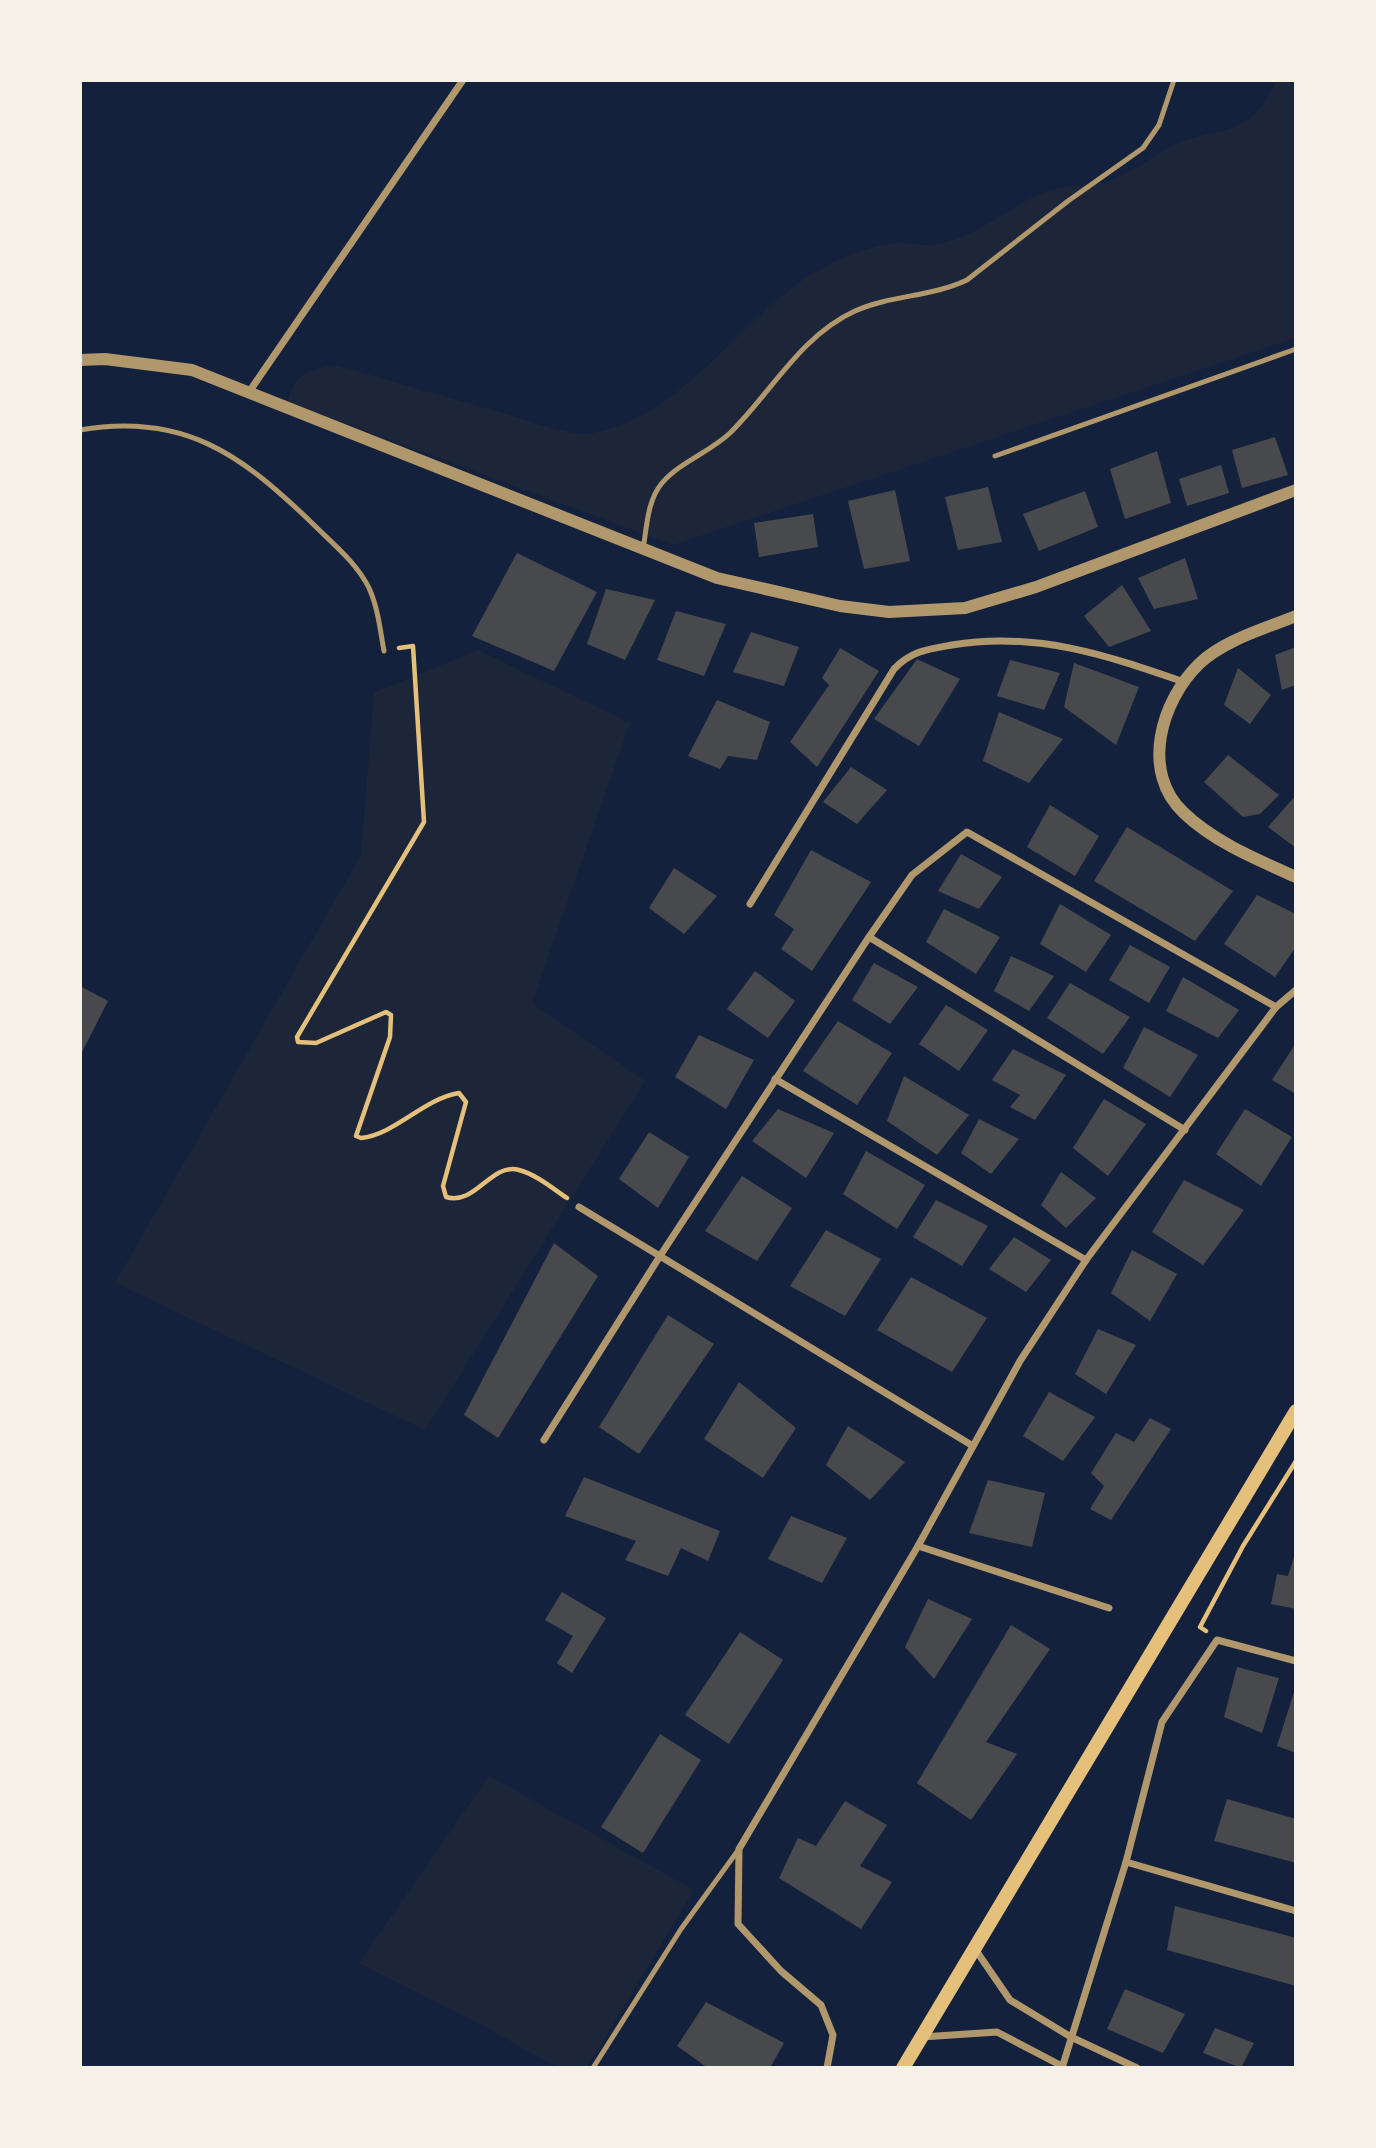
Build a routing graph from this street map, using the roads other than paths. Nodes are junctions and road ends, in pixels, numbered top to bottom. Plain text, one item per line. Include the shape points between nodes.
1 (463, 80) edge
2 (1174, 80) edge
3 (1296, 349) edge
4 (80, 360) edge
5 (249, 392) junction
6 (80, 430) edge
7 (995, 456) dead end
8 (1296, 490) edge
9 (643, 550) junction
10 (1296, 616) edge
11 (384, 650) road end
12 (1184, 682) junction
13 (1296, 877) edge
14 (750, 904) dead end
15 (869, 937) junction
16 (1296, 990) edge
17 (1276, 1007) junction
18 (775, 1079) junction
19 (1185, 1130) junction
20 (579, 1207) road end
21 (660, 1256) junction
22 (1086, 1260) junction
23 (1296, 1411) edge
24 (544, 1440) dead end
25 (973, 1446) junction
26 (918, 1546) junction
27 (1109, 1608) dead end
28 (1296, 1661) edge
29 (739, 1849) junction
30 (1126, 1862) junction
31 (1296, 1911) edge
32 (974, 1948) junction
33 (921, 2037) junction
34 (1071, 2037) junction
35 (593, 2067) edge
36 (827, 2067) edge
37 (903, 2067) edge
38 (1062, 2067) edge
39 (1138, 2067) edge

1 - 5 street
2 - 9 lane via 1158,125 1138,153 967,280 951,288 856,310 813,339 730,433 662,484 651,501
3 - 7 lane
4 - 5 street via 192,370
5 - 9 street
6 - 11 lane via 145,425 196,438 232,454 265,478 342,552 368,586
8 - 9 street via 1036,587 965,608 889,612 840,606 717,578
10 - 12 street via 1222,647
12 - 13 street via 1165,714 1159,744 1168,792 1183,812 1205,829
12 - 14 street via 1107,655 1010,638 933,648 906,657 894,669
15 - 17 street via 912,875 967,832
15 - 18 street
15 - 19 street
16 - 17 street
17 - 19 street
18 - 21 street
18 - 22 street
19 - 22 street
20 - 21 street
21 - 24 street
21 - 25 street
22 - 25 street
23 - 32 main road
25 - 26 street
26 - 27 street
26 - 29 street
28 - 30 street via 1217,1640 1161,1722
29 - 35 lane via 681,1929
29 - 36 street via 738,1924 781,1971 821,2005 833,2035
30 - 31 street
30 - 34 street
32 - 33 main road
32 - 34 street via 1010,2000
33 - 37 main road
33 - 38 street via 997,2032
34 - 38 street
34 - 39 street

